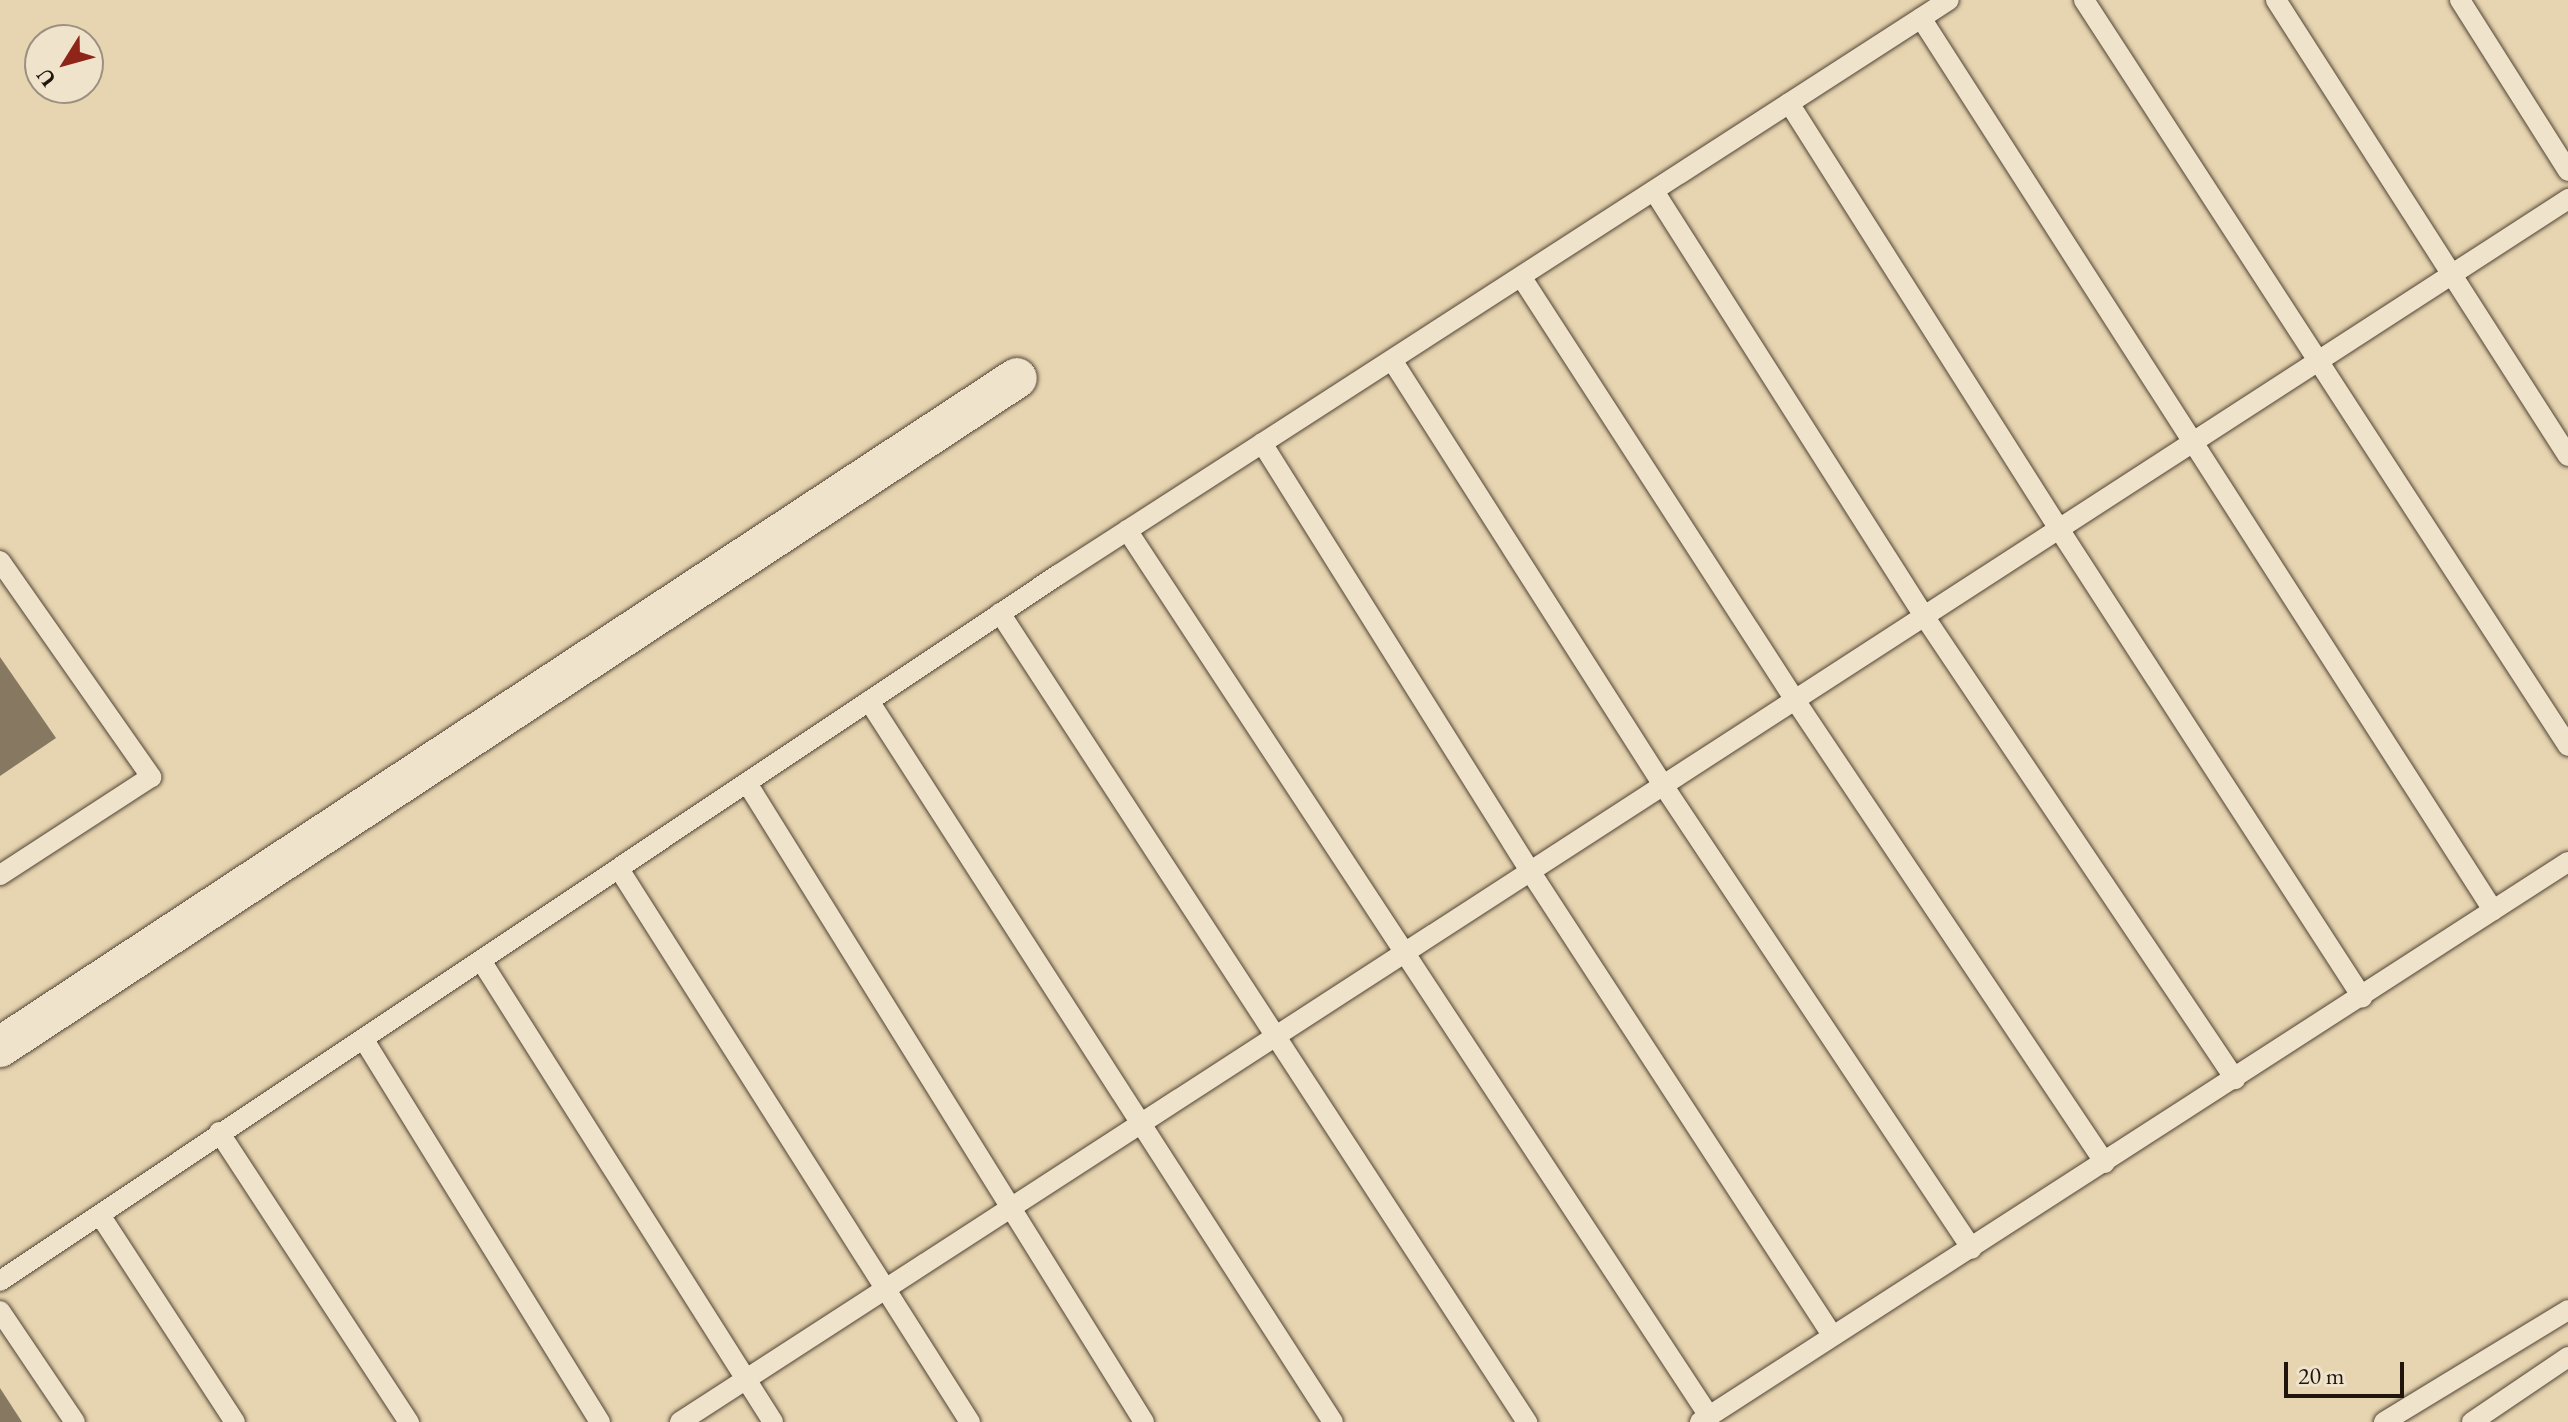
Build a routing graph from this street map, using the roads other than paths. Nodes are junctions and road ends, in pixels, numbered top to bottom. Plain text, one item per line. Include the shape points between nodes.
1 (1949, 0) edge
2 (2084, 0) edge
3 (2276, 0) edge
4 (2460, 0) edge
5 (1921, 18) junction
6 (1789, 103) junction
7 (2568, 171) edge
8 (1654, 191) junction
9 (2568, 199) edge
10 (2451, 274) junction
11 (1522, 278) junction
12 (1392, 360) junction
13 (2318, 361) junction
14 (1017, 378) dead end
15 (2193, 442) junction
16 (1262, 443) junction
17 (2568, 456) edge
18 (2059, 529) junction
19 (1127, 530) junction
20 (0, 561) edge
21 (1000, 613) junction
22 (1924, 616) junction
23 (1795, 700) junction
24 (869, 701) junction
25 (2568, 746) edge
26 (747, 783) junction
27 (1663, 785) junction
28 (2568, 862) edge
29 (619, 869) junction
30 (1530, 871) junction
31 (0, 875) edge
32 (2493, 910) junction
33 (1405, 952) junction
34 (482, 962) junction
35 (2362, 997) junction
36 (1274, 1037) junction
37 (364, 1040) junction
38 (0, 1047) edge
39 (2235, 1079) junction
40 (1140, 1123) junction
41 (219, 1132) junction
42 (2105, 1163) junction
43 (1009, 1208) junction
44 (100, 1215) junction
45 (1972, 1249) junction
46 (0, 1281) edge
47 (883, 1290) junction
48 (2568, 1310) edge
49 (0, 1311) edge
50 (1832, 1335) junction
51 (2566, 1362) edge
52 (746, 1379) junction
53 (1704, 1419) edge
54 (75, 1422) edge
55 (235, 1422) edge
56 (409, 1422) edge
57 (600, 1422) edge
58 (680, 1422) edge
59 (773, 1422) edge
60 (970, 1422) edge
61 (1144, 1422) edge
62 (1333, 1422) edge
63 (1527, 1422) edge
64 (2384, 1422) edge
65 (2472, 1422) edge

1 - 5 lane
2 - 13 lane
3 - 10 lane
4 - 7 lane
5 - 6 lane
5 - 15 lane
6 - 8 lane
6 - 18 lane
8 - 11 lane
8 - 22 lane
9 - 10 lane
10 - 13 lane
10 - 17 lane
11 - 12 lane
11 - 23 lane
12 - 16 lane
12 - 27 lane
13 - 15 lane
13 - 25 lane
14 - 38 street
15 - 18 lane
15 - 32 lane
16 - 19 lane
16 - 30 lane
18 - 22 lane
18 - 35 lane
19 - 21 lane
19 - 33 lane
20 - 31 lane via 151,777
21 - 24 lane
21 - 36 lane
22 - 23 lane
22 - 39 lane
23 - 27 lane
23 - 42 lane
24 - 26 lane
24 - 40 lane
26 - 29 lane
26 - 43 lane
27 - 30 lane
27 - 45 lane
28 - 32 lane
29 - 34 lane
29 - 47 lane
30 - 33 lane
30 - 50 lane
32 - 35 lane
33 - 36 lane
33 - 53 lane
34 - 37 lane
34 - 52 lane
35 - 39 lane
36 - 40 lane
36 - 63 lane
37 - 41 lane
37 - 57 lane
39 - 42 lane
40 - 43 lane
40 - 62 lane
41 - 44 lane
41 - 56 lane
42 - 45 lane
43 - 47 lane
43 - 61 lane
44 - 46 lane
44 - 55 lane
45 - 50 lane
47 - 52 lane
47 - 60 lane
48 - 64 lane
49 - 54 lane
50 - 53 lane
51 - 65 lane
52 - 58 lane
52 - 59 lane

